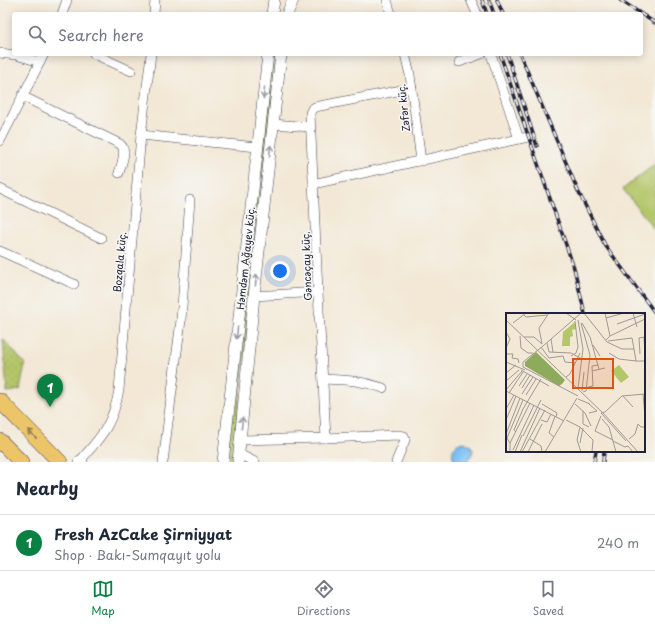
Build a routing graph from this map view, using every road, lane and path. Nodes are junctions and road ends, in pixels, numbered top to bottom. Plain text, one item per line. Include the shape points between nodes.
1 (68, 0) edge
2 (155, 0) edge
3 (272, 0) edge
4 (293, 0) edge
5 (387, 0) edge
6 (471, 0) edge
7 (63, 12) edge
8 (154, 12) edge
9 (272, 12) edge
10 (288, 12) edge
11 (390, 12) edge
12 (475, 12) edge
13 (0, 53) edge
14 (12, 54) edge
15 (25, 56) edge
16 (98, 56) edge
17 (150, 56) edge
18 (268, 56) edge
19 (281, 56) edge
20 (405, 56) edge
21 (476, 56) edge
22 (493, 56) edge
23 (42, 58) edge
24 (459, 62) dead end
25 (131, 71) dead end
26 (412, 88) junction
27 (22, 96) junction
28 (273, 124) junction
29 (310, 127) junction
30 (141, 135) junction
31 (0, 141) edge
32 (258, 147) junction
33 (421, 161) junction
34 (119, 173) dead end
35 (313, 184) junction
36 (0, 189) edge
37 (190, 200) dead end
38 (101, 238) dead end
39 (0, 251) edge
40 (74, 284) dead end
41 (318, 292) junction
42 (254, 296) junction
43 (323, 379) junction
44 (383, 388) dead end
45 (0, 401) edge
46 (326, 438) junction
47 (240, 440) junction
48 (0, 441) edge
49 (239, 458) edge
50 (21, 462) edge
51 (60, 462) edge
52 (80, 462) edge
53 (163, 462) edge
54 (223, 462) edge
55 (255, 462) edge
56 (396, 462) edge

1 - 7 street
2 - 8 street
3 - 9 street
4 - 10 street
5 - 11 street
6 - 12 street
13 - 14 street
15 - 23 street
16 - 25 street
17 - 30 street, Bozqala küç.
18 -> 32 street, Həmdəm Ağayev küç.
19 - 28 street
20 - 26 street, Zəfər küç.
21 - 24 street
22 - 33 street via 524,138
23 - 27 street
26 - 29 street, Gəncəçay küç. via 315,107 310,113
26 - 33 street, Zəfər küç.
27 - 31 street
27 - 34 street via 123,146
28 - 29 street
42 -> 28 street
29 - 35 street, Gəncəçay küç.
30 - 32 street
30 - 52 street, Bozqala küç. via 125,331 116,407 102,437
32 -> 54 street, Həmdəm Ağayev küç.
33 - 35 street
35 - 41 street, Gəncəçay küç.
36 - 38 street
37 - 53 street via 181,320
39 - 40 street
41 - 42 street
41 - 43 street, Gəncəçay küç.
47 -> 42 street
43 - 44 street via 354,380
43 - 46 street, Gəncəçay küç.
51 -> 45 highway
46 - 47 street
46 - 56 street via 404,436 405,440
47 - 49 street
48 - 50 highway
49 - 55 street

